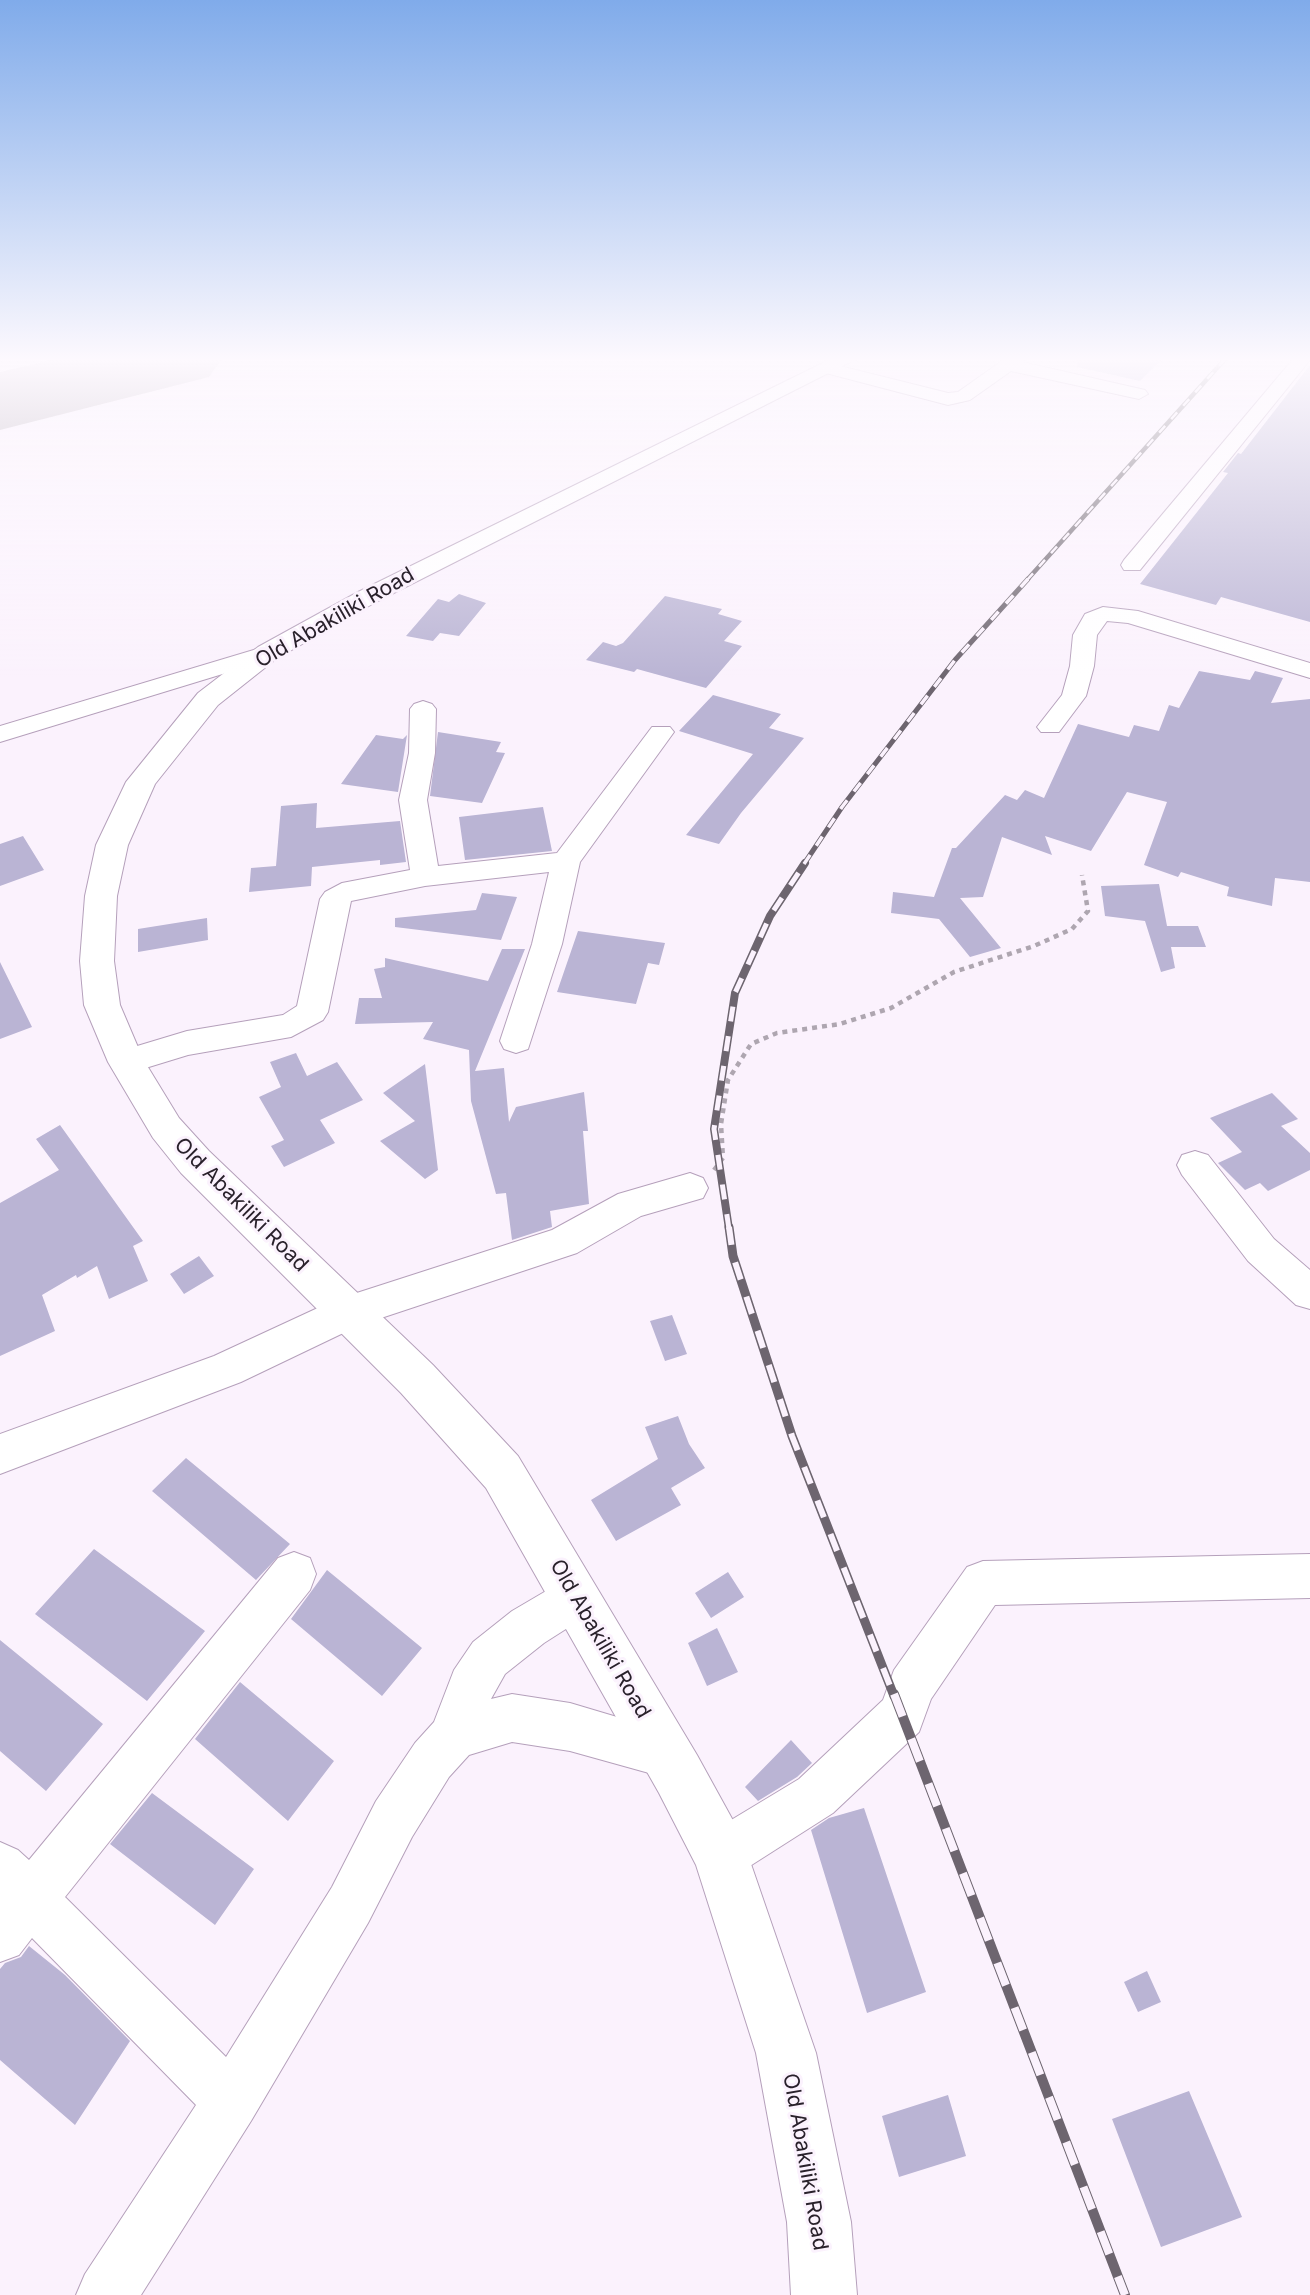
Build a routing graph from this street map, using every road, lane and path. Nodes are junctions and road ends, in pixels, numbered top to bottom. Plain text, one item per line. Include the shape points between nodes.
1 (631, 465) edge
2 (1215, 465) edge
3 (1132, 565) dead end
4 (267, 653) junction
5 (1310, 671) edge
6 (423, 709) dead end
7 (1050, 727) dead end
8 (661, 732) dead end
9 (0, 734) edge
10 (566, 861) junction
11 (1082, 875) dead end
12 (425, 877) junction
13 (516, 1041) dead end
14 (126, 1062) junction
15 (1195, 1165) dead end
16 (690, 1188) joint
17 (1310, 1293) edge
18 (349, 1312) junction
19 (0, 1454) edge
20 (294, 1574) dead end
21 (1310, 1576) edge
22 (575, 1597) junction
23 (453, 1738) junction
24 (667, 1754) junction
25 (720, 1855) junction
26 (10, 1900) edge
27 (231, 2101) junction
28 (106, 2295) edge
29 (824, 2295) edge

1 - 4 main road, Old Abakiliki Road via 448,555
2 - 3 street
4 - 9 street
4 - 14 main road, Old Abakiliki Road via 208,699 141,782 112,845 101,896 97,961 102,1005
5 - 7 street via 1130,616 1103,614 1093,618 1085,635 1074,696
6 - 12 street via 422,753 413,800
8 - 10 street
10 - 12 street
10 - 13 street via 547,944
11 - 16 path via 1088,911 1072,929 954,972 891,1008 840,1024 776,1033 751,1044 728,1080 721,1124 723,1158
12 - 14 street via 342,893 335,899 318,991 312,1012 302,1020 187,1043
14 - 18 main road, Old Abakiliki Road via 166,1128 195,1162
15 - 17 street via 1261,1250
16 - 18 street via 631,1204 565,1242
18 - 19 street via 227,1368
18 - 22 main road, Old Abakiliki Road via 502,1472
20 - 26 street
21 - 25 street via 983,1583 911,1687 902,1715 816,1796
22 - 23 street via 528,1626 489,1658 471,1687
22 - 24 main road, Old Abakiliki Road
23 - 24 street via 480,1725 512,1718 570,1727
23 - 27 street via 432,1760 394,1819 350,1905
24 - 25 main road, Old Abakiliki Road
25 - 29 main road, Old Abakiliki Road via 786,2053 819,2221
26 - 27 street
27 - 28 street

